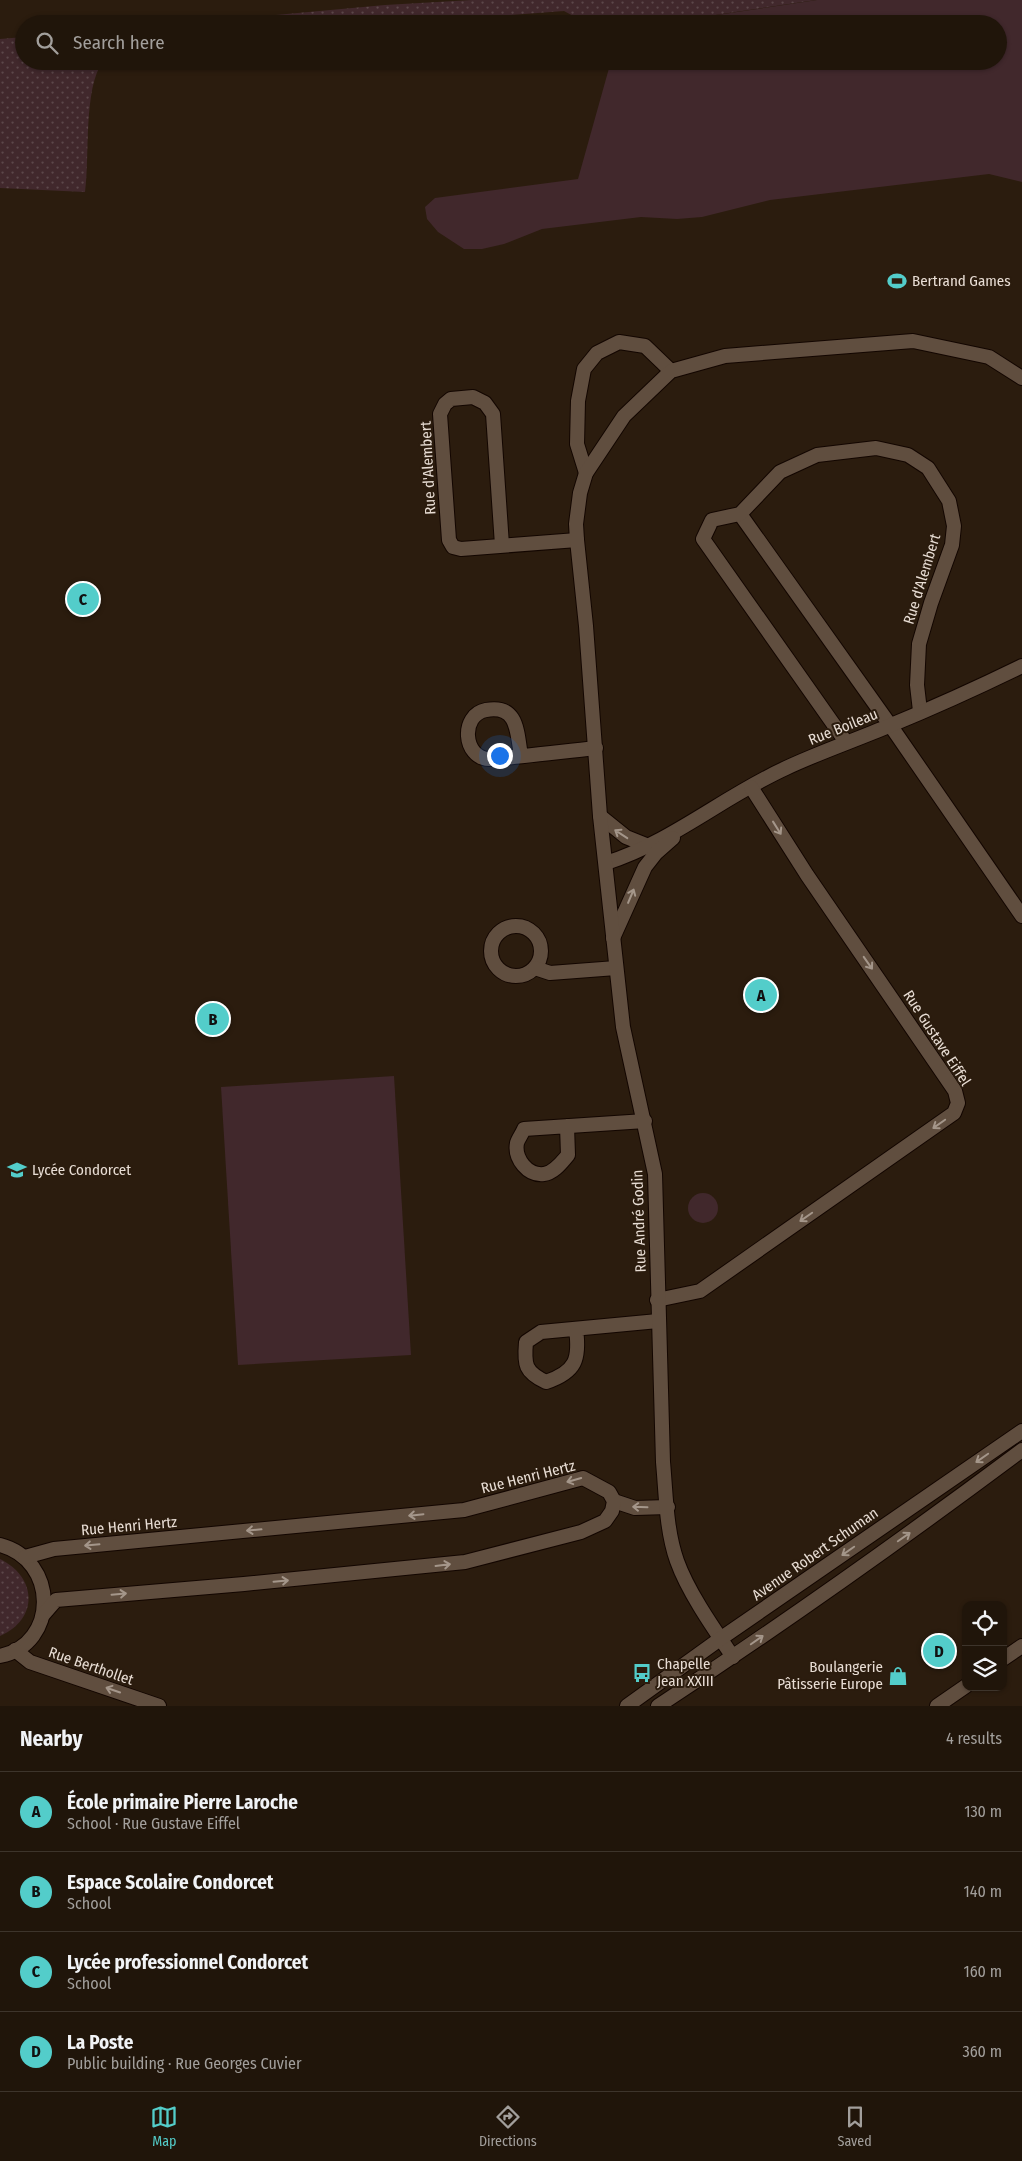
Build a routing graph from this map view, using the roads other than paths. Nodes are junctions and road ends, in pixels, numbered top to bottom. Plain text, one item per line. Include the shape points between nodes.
1 (671, 371) junction
2 (1022, 378) edge
3 (586, 473) junction
4 (740, 514) junction
5 (577, 540) junction
6 (502, 544) junction
7 (1021, 670) edge
8 (920, 711) junction
9 (891, 726) junction
10 (846, 742) junction
11 (596, 748) junction
12 (521, 756) dead end
13 (751, 787) junction
14 (600, 816) junction
15 (683, 829) junction
16 (646, 846) junction
17 (606, 863) junction
18 (1022, 916) edge
19 (612, 941) junction
20 (534, 968) dead end
21 (616, 968) junction
22 (645, 1121) junction
23 (567, 1126) dead end
24 (657, 1300) junction
25 (658, 1321) junction
26 (576, 1329) junction
27 (1022, 1431) edge
28 (1022, 1450) edge
29 (614, 1501) junction
30 (668, 1507) junction
31 (0, 1545) edge
32 (25, 1557) junction
33 (43, 1615) junction
34 (720, 1639) junction
35 (1022, 1646) edge
36 (15, 1650) junction
37 (0, 1656) edge
38 (1007, 1656) edge
39 (733, 1657) junction
40 (962, 1689) edge
41 (630, 1705) edge
42 (159, 1706) edge
43 (658, 1706) edge
44 (938, 1706) edge

1 - 2 street via 725,356 913,341 989,357
1 - 3 street via 624,416
1 - 3 street via 645,346 619,342 597,353 584,368 578,402 577,444
3 - 5 street via 580,493
4 - 8 street, Rue d'Alembert via 780,472 817,454 876,448 908,456 928,468 949,501 954,526 952,546 919,644 917,685
4 - 9 street
4 - 10 street via 712,520 703,539
5 - 6 street, Rue d'Alembert
5 - 11 street
6 - 6 street, Rue d'Alembert via 493,414 485,403 473,397 451,399 440,414 449,540 453,547 461,549
7 - 8 street, Rue Boileau
8 - 9 street, Rue Boileau
9 - 10 street, Rue Boileau
9 - 18 street
10 - 13 street, Rue Boileau via 785,768
11 - 12 street
11 - 14 street
13 - 15 street, Rue Boileau
13 -> 24 street, Rue Gustave Eiffel via 807,875 955,1090 958,1103 954,1113 700,1291
16 -> 14 street via 626,838
14 - 17 street, Rue André Godin
15 - 16 street, Rue Boileau
19 -> 15 street, Rue Boileau via 645,867
16 - 17 street, Rue Boileau
17 - 19 street, Rue André Godin
19 - 21 street, Rue André Godin
20 - 21 street via 550,973
21 - 22 street, Rue André Godin via 623,1027
22 - 23 street
22 - 24 street, Rue André Godin via 657,1194
24 - 25 street, Rue André Godin
25 - 26 street
25 - 30 street, Rue André Godin via 663,1462
26 - 26 street via 576,1361 562,1377 546,1382 532,1376 524,1361 526,1342 541,1332
27 -> 34 street, Avenue Robert Schuman
39 -> 28 street
30 -> 29 street via 634,1508
29 -> 32 street, Rue Henri Hertz via 609,1492 583,1478 464,1510 54,1549
33 -> 29 street via 56,1600 465,1562 581,1532 605,1521
30 - 34 street, Rue André Godin via 677,1561
31 - 32 street
32 - 33 street via 36,1569 42,1584 45,1599
33 - 36 street via 37,1629
34 - 39 street, Rue André Godin
34 - 41 street, Avenue Robert Schuman
35 - 38 street
36 - 37 street
42 -> 36 street, Rue Berthollet via 30,1662
39 - 43 street
40 - 44 street

